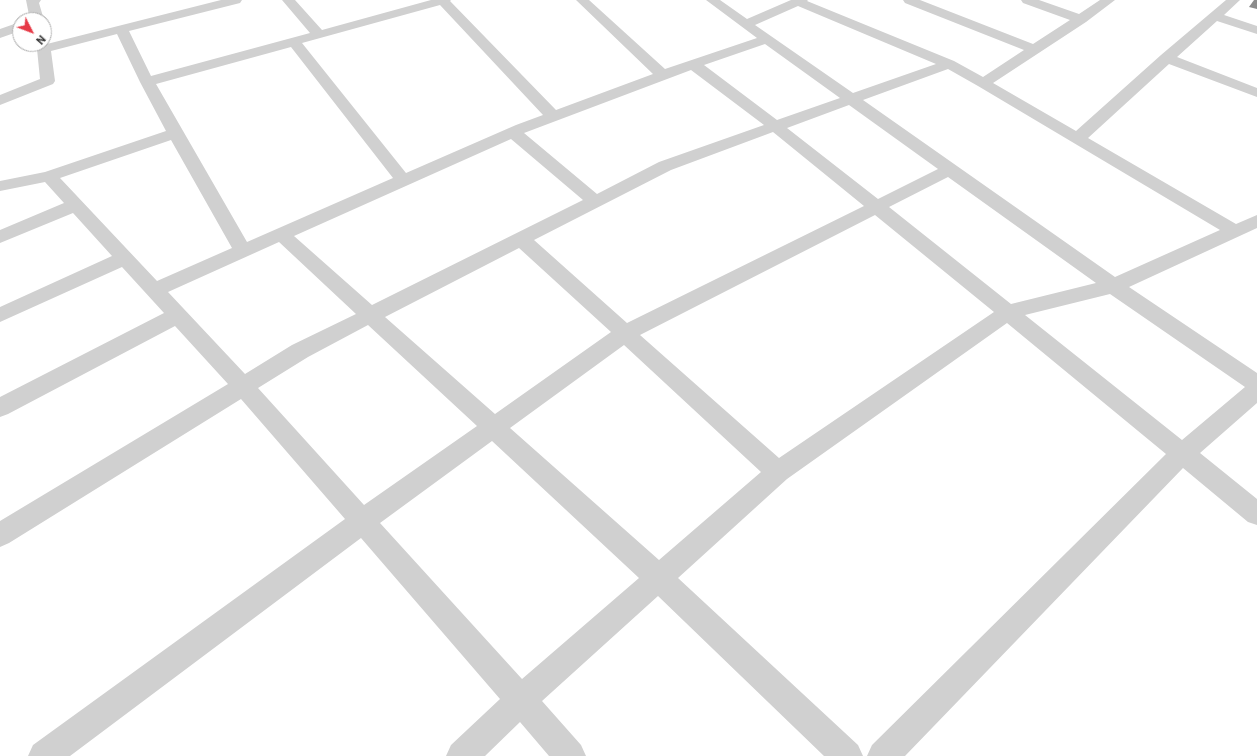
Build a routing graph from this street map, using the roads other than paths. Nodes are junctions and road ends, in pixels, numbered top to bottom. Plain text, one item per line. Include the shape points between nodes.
1 (33, 0) edge
2 (236, 0) edge
3 (288, 0) edge
4 (444, 0) edge
5 (582, 0) edge
6 (712, 0) edge
7 (909, 0) edge
8 (1027, 0) edge
9 (1109, 0) edge
10 (1234, 0) edge
11 (800, 1) edge
12 (35, 12) edge
13 (1215, 16) junction
14 (1080, 19) junction
15 (746, 24) junction
16 (12, 29) edge
17 (121, 29) junction
18 (1257, 30) edge
19 (0, 34) edge
20 (318, 35) junction
21 (768, 40) junction
22 (294, 42) junction
23 (52, 44) edge
24 (1034, 49) junction
25 (45, 52) edge
26 (1166, 58) junction
27 (693, 64) junction
28 (948, 64) junction
29 (663, 75) junction
30 (147, 82) junction
31 (983, 83) junction
32 (1257, 93) edge
33 (851, 99) junction
34 (0, 100) edge
35 (553, 116) junction
36 (775, 126) junction
37 (513, 132) junction
38 (175, 133) junction
39 (1078, 138) junction
40 (949, 170) junction
41 (49, 176) junction
42 (403, 180) junction
43 (0, 186) edge
44 (595, 201) junction
45 (75, 205) junction
46 (876, 207) junction
47 (1257, 221) edge
48 (1235, 231) junction
49 (281, 234) junction
50 (0, 237) edge
51 (521, 239) junction
52 (243, 251) junction
53 (124, 258) junction
54 (1113, 286) junction
55 (154, 290) junction
56 (1008, 312) junction
57 (0, 315) edge
58 (372, 315) junction
59 (178, 316) junction
60 (624, 333) junction
61 (1257, 384) edge
62 (243, 386) junction
63 (1257, 390) edge
64 (0, 408) edge
65 (493, 427) junction
66 (1182, 454) junction
67 (778, 472) junction
68 (1257, 514) edge
69 (363, 521) junction
70 (0, 535) edge
71 (659, 578) junction
72 (521, 700) junction
73 (44, 756) edge
74 (462, 756) edge
75 (570, 756) edge
76 (847, 756) edge
77 (883, 756) edge

1 - 12 street
2 - 17 street
3 - 20 street
4 - 20 street
4 - 35 street
5 - 29 street
6 - 15 street
7 - 24 street
8 - 14 street
9 - 14 street
10 - 13 street
11 - 15 street
11 - 28 street
13 - 18 street
13 - 26 street
14 - 24 street
15 - 21 street
16 - 19 street
17 - 23 street
17 - 30 street
20 - 22 street
21 - 27 street
21 - 33 street
22 - 30 street
22 - 42 street
24 - 31 street
25 - 34 street via 48,81
26 - 32 street
26 - 39 street
27 - 29 street
27 - 36 street
28 - 31 street
28 - 33 street
29 - 35 street
30 - 38 street
31 - 39 street
33 - 36 street
33 - 40 street
35 - 37 street
36 - 44 street via 665,166
36 - 46 street
37 - 42 street
37 - 44 street
38 - 41 street
38 - 52 street
39 - 48 street
40 - 46 street
40 - 54 street
41 - 43 street
41 - 45 street
42 - 49 street
44 - 51 street
45 - 50 street
45 - 53 street
46 - 56 street
46 - 60 street
47 - 48 street
48 - 54 street
49 - 52 street
49 - 58 street
51 - 58 street
51 - 60 street
52 - 55 street
53 - 55 street
53 - 57 street
54 - 56 street
54 - 61 street
55 - 59 street
56 - 66 street
56 - 67 street
58 - 62 street via 300,351
58 - 65 street
59 - 62 street
59 - 64 street
60 - 65 street
60 - 67 street
62 - 69 street
62 - 70 street
63 - 66 street
65 - 69 street
65 - 71 street
66 - 68 street
66 - 77 street
67 - 71 street
69 - 72 street
69 - 73 street
71 - 72 street
71 - 76 street
72 - 74 street
72 - 75 street

